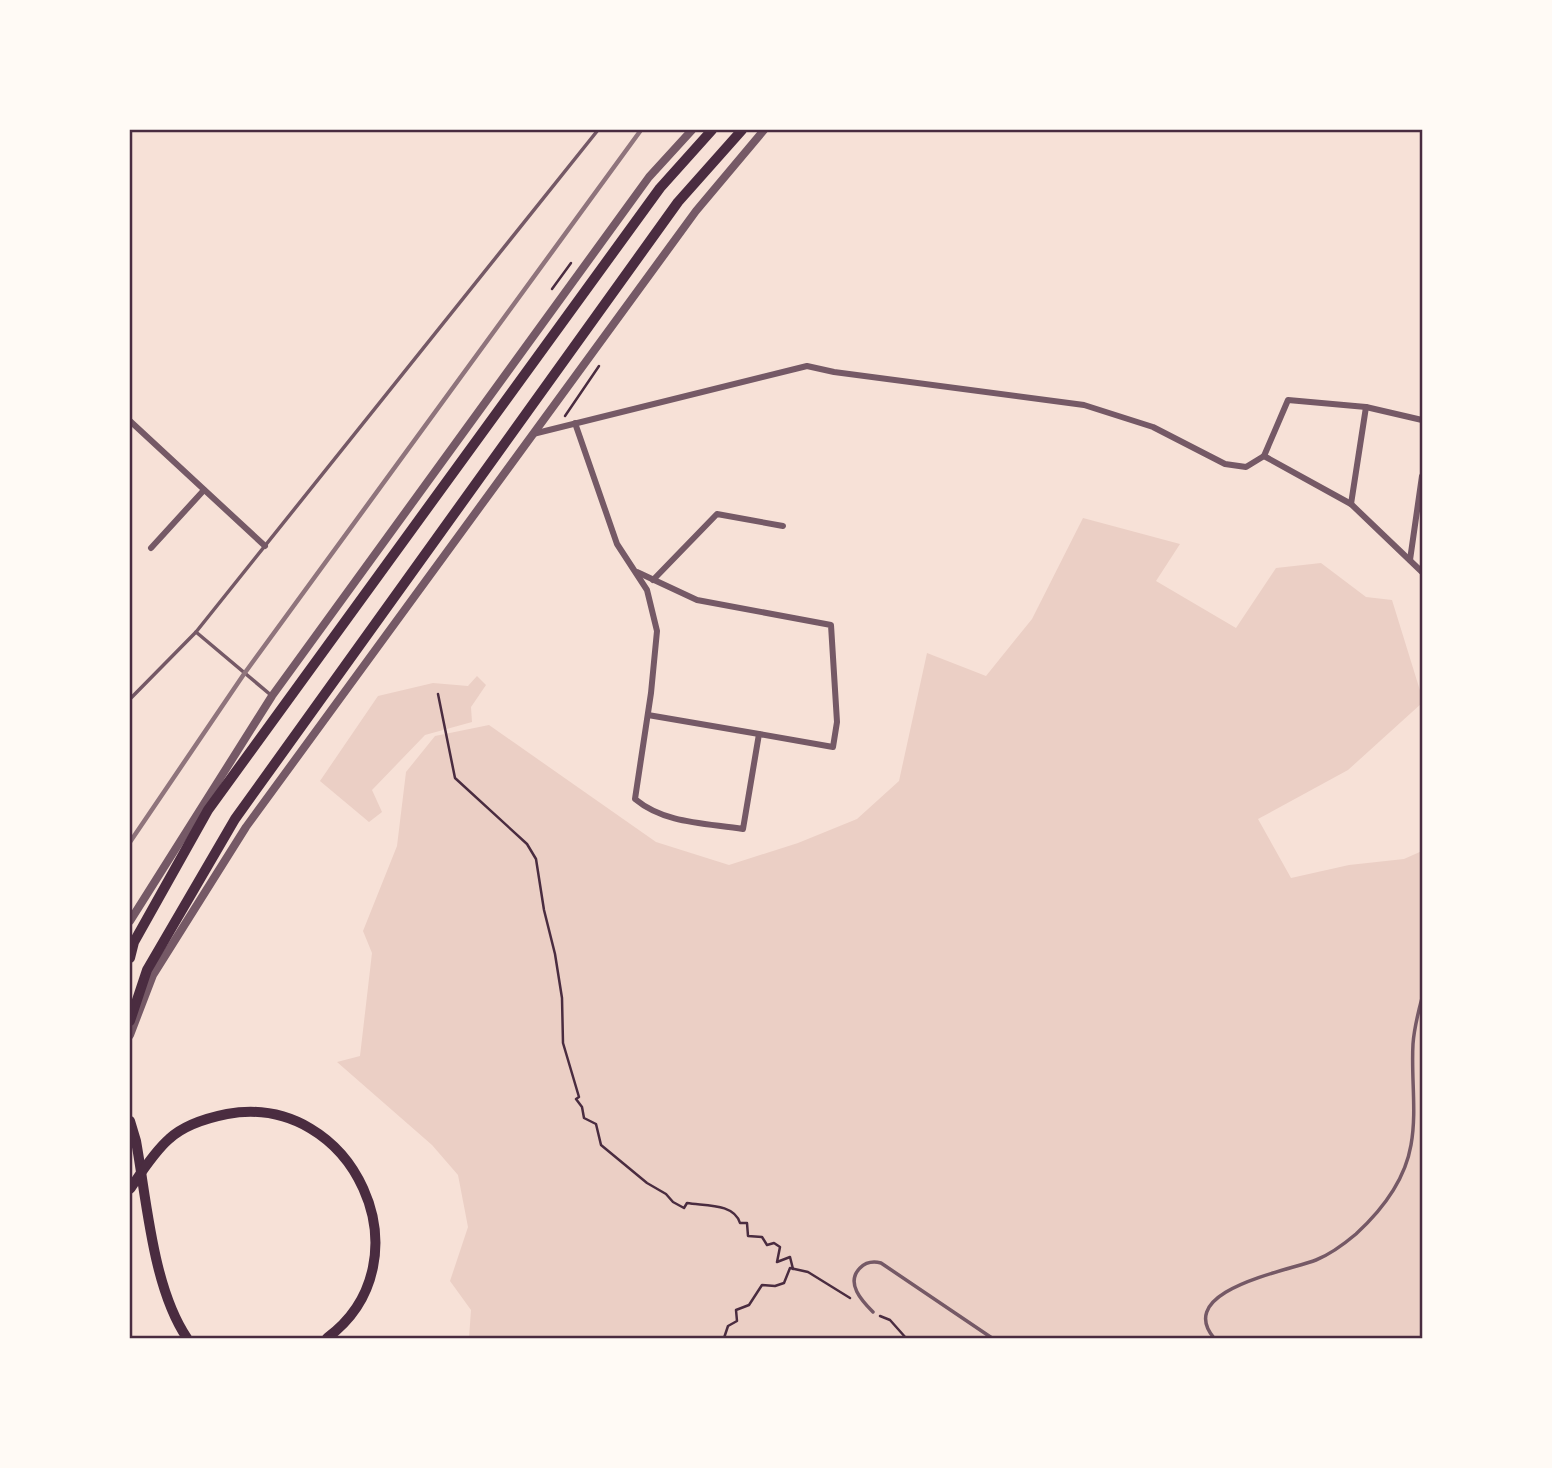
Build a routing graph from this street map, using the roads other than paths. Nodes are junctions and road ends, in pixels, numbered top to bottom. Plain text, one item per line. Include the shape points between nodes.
1 (598, 130) edge
2 (692, 130) edge
3 (712, 130) edge
4 (742, 130) edge
5 (764, 130) edge
6 (1366, 407) junction
7 (1423, 420) edge
8 (130, 421) edge
9 (575, 423) junction
10 (532, 434) junction
11 (1264, 456) junction
12 (1423, 476) edge
13 (204, 490) junction
14 (1351, 504) junction
15 (783, 526) dead end
16 (265, 546) junction
17 (151, 548) dead end
18 (1410, 560) junction
19 (636, 571) junction
20 (1423, 572) edge
21 (653, 580) junction
22 (196, 632) junction
23 (272, 696) junction
24 (130, 699) edge
25 (648, 715) junction
26 (759, 734) junction
27 (130, 920) edge
28 (130, 958) edge
29 (1423, 998) edge
30 (130, 1021) edge
31 (130, 1035) edge
32 (130, 1121) edge
33 (130, 1189) edge
34 (873, 1312) road end
35 (187, 1339) edge
36 (327, 1339) edge
37 (992, 1339) edge
38 (1214, 1339) edge

1 - 16 lane
2 - 23 street via 649,177
3 - 28 highway via 660,188 208,810 134,942
4 - 30 highway via 678,202 235,819 147,970
5 - 10 street via 695,211
6 - 7 street
6 - 11 street via 1288,400
6 - 14 street
8 - 13 street
9 - 10 street
9 - 11 street via 807,366 1084,405 1153,427 1225,464 1245,467
9 - 19 street via 617,544
10 - 31 street via 246,827 153,975
11 - 14 street
12 - 18 street
13 - 16 street
13 - 17 street
14 - 18 street
15 - 21 street via 717,514
16 - 22 lane
18 - 20 street
19 - 21 street
19 - 25 street via 647,590 657,631
21 - 26 street via 696,600 831,625 837,722 833,747
22 - 23 lane
22 - 24 lane
23 - 27 street
25 - 26 street
25 - 26 street via 635,799 670,818 743,829
29 - 38 lane via 1413,1044 1411,1147 1391,1194 1336,1251 1228,1289 1204,1318
32 - 35 highway via 164,1288 174,1319
33 - 36 highway via 169,1139 193,1124 219,1116 264,1113 294,1121 334,1144 355,1169 372,1211 375,1253 360,1301
34 - 37 lane via 854,1286 862,1265 872,1261

